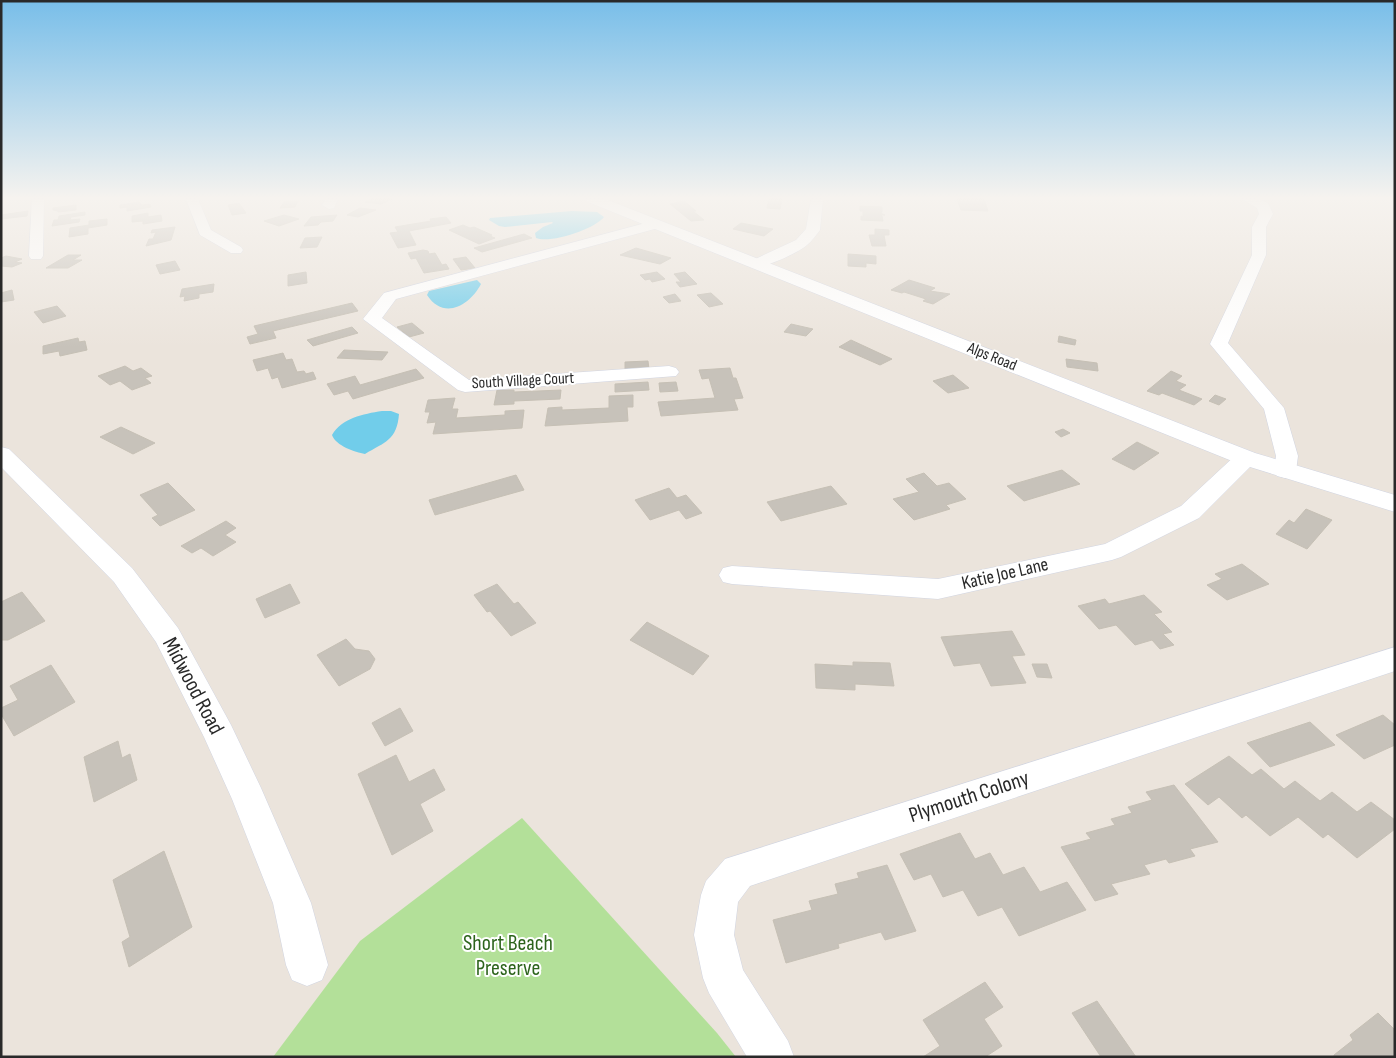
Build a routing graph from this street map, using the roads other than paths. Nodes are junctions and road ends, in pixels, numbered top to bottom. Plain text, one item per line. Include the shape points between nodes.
1 (36, 248) edge
2 (233, 248) edge
3 (567, 248) edge
4 (717, 248) edge
5 (789, 248) edge
6 (1259, 248) edge
7 (236, 250) dead end
8 (36, 256) dead end
9 (756, 264) junction
10 (669, 372) dead end
11 (1, 454) edge
12 (1246, 458) junction
13 (1285, 471) junction
14 (1395, 504) edge
15 (732, 575) dead end
16 (1395, 659) edge
17 (307, 965) dead end
18 (772, 1057) edge

1 - 8 street
2 - 7 street
3 - 10 street, South Village Court via 390,296 372,320 465,386
4 - 9 street, Alps Road
5 - 9 street
6 - 13 street via 1259,255 1219,344 1274,408 1287,456
9 - 12 street, Alps Road
11 - 17 street, Midwood Road via 123,575 168,636 249,800 292,903
12 - 13 street, Alps Road
12 - 15 street, Katie Joe Lane via 1190,512 1112,551 938,589
13 - 14 street, Alps Road
16 - 18 street, Plymouth Colony via 738,872 720,895 714,935 724,978

